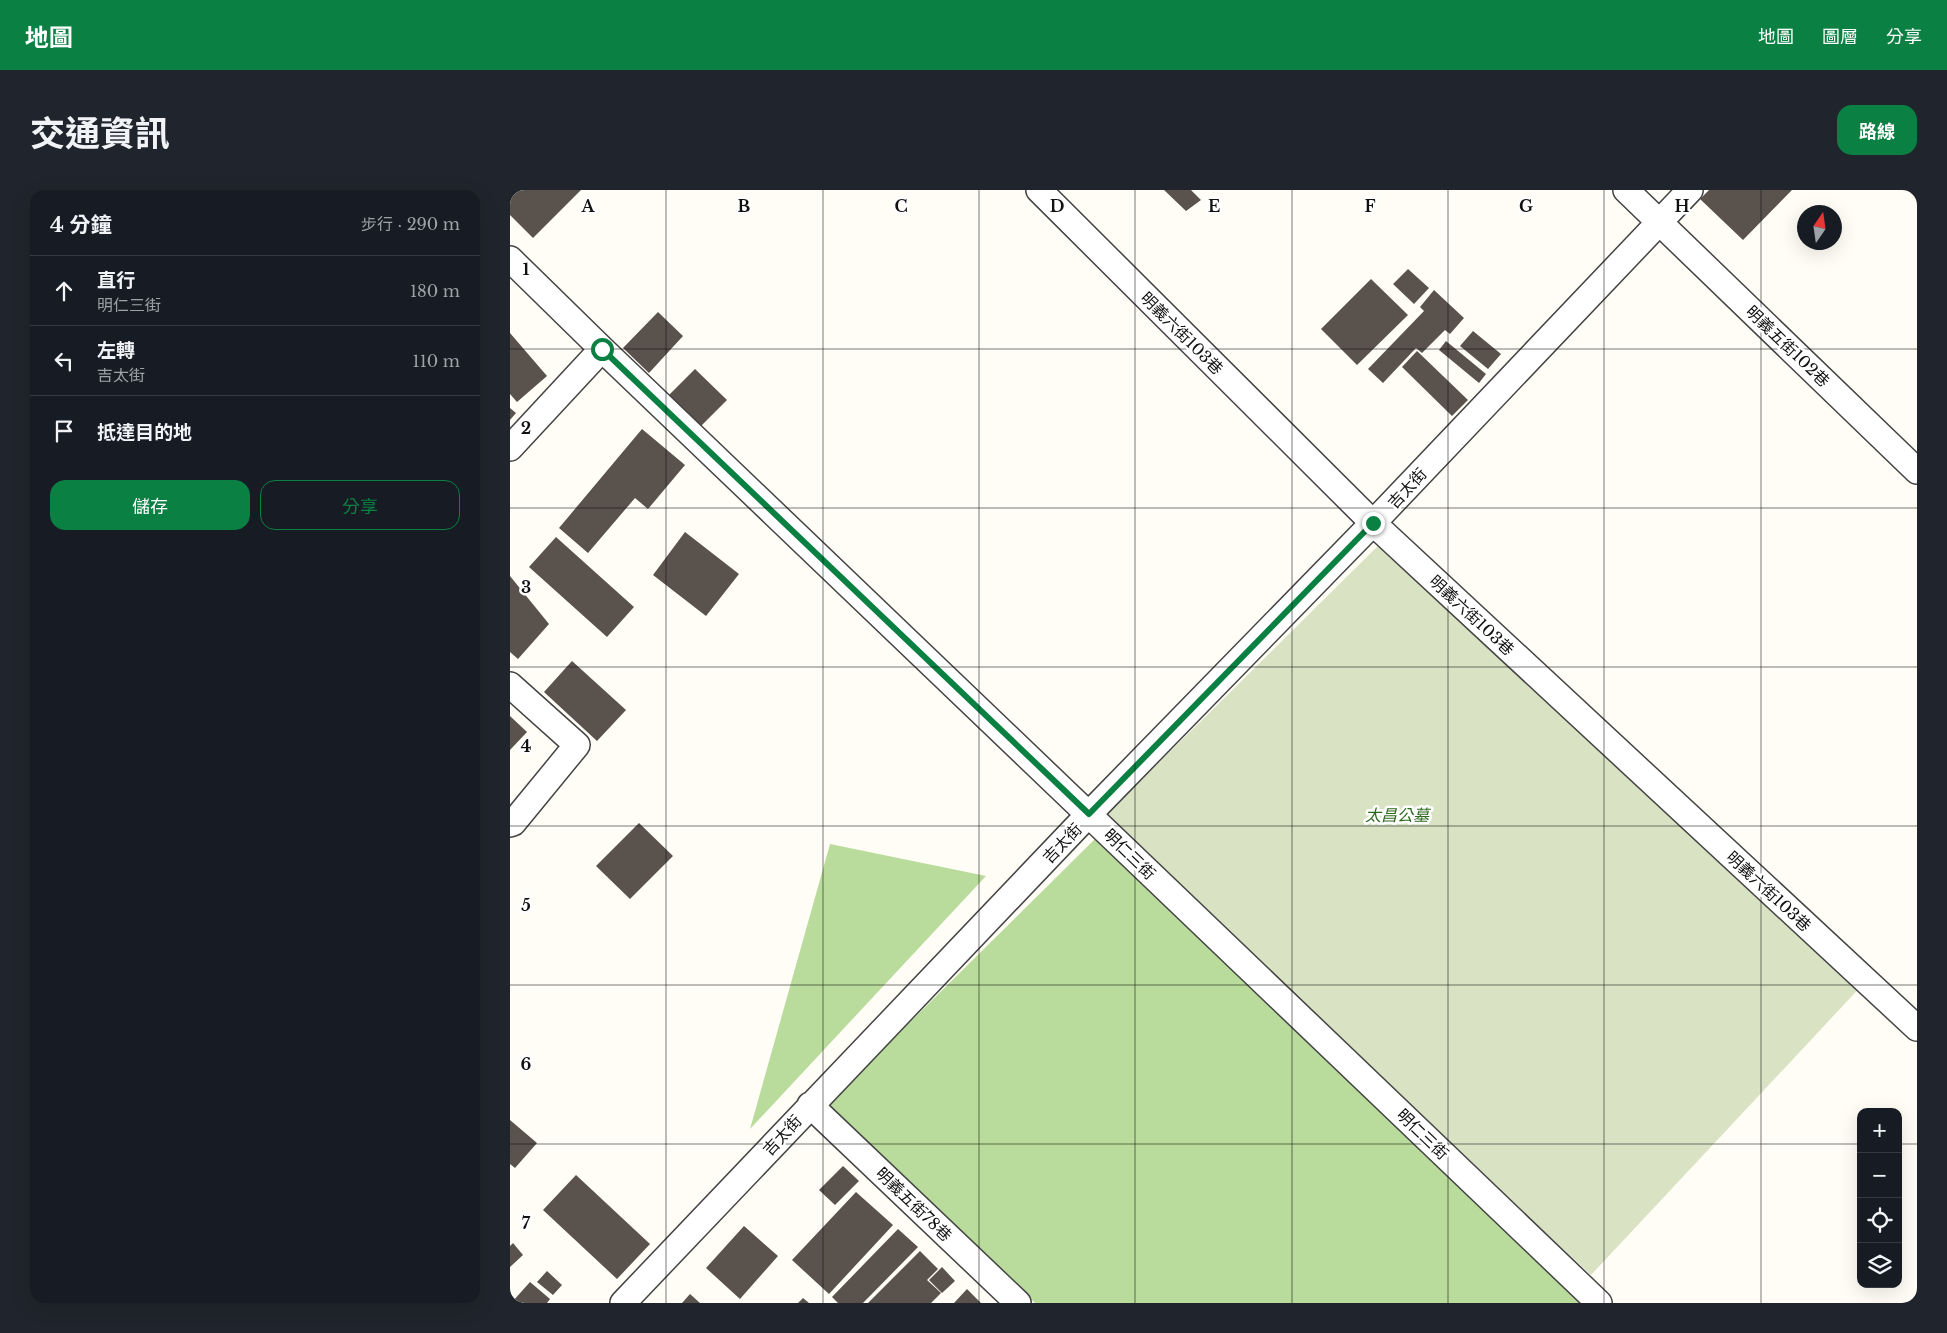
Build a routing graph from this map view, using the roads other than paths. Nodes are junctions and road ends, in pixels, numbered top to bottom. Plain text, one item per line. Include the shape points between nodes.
1 (1039, 190) edge
2 (1626, 190) edge
3 (1690, 190) edge
4 (1658, 222) junction
5 (510, 259) edge
6 (602, 349) junction
7 (510, 448) edge
8 (1917, 470) edge
9 (1373, 523) junction
10 (510, 685) edge
11 (1089, 814) junction
12 (510, 824) edge
13 (1917, 1028) edge
14 (810, 1105) junction
15 (623, 1303) edge
16 (1018, 1303) edge
17 (1599, 1303) edge

1 - 9 street, 明義六街103巷
2 - 4 street, 明義五街102巷
3 - 4 street, 吉太街
4 - 8 street, 明義五街102巷
4 - 9 street, 吉太街
5 - 6 street, 明仁三街
6 - 7 street
6 - 11 street, 明仁三街
9 - 11 street, 吉太街
9 - 13 street, 明義六街103巷
10 - 12 street via 577,745
11 - 14 street, 吉太街
11 - 17 street, 明仁三街
14 - 15 street, 吉太街
14 - 16 street, 明義五街78巷

